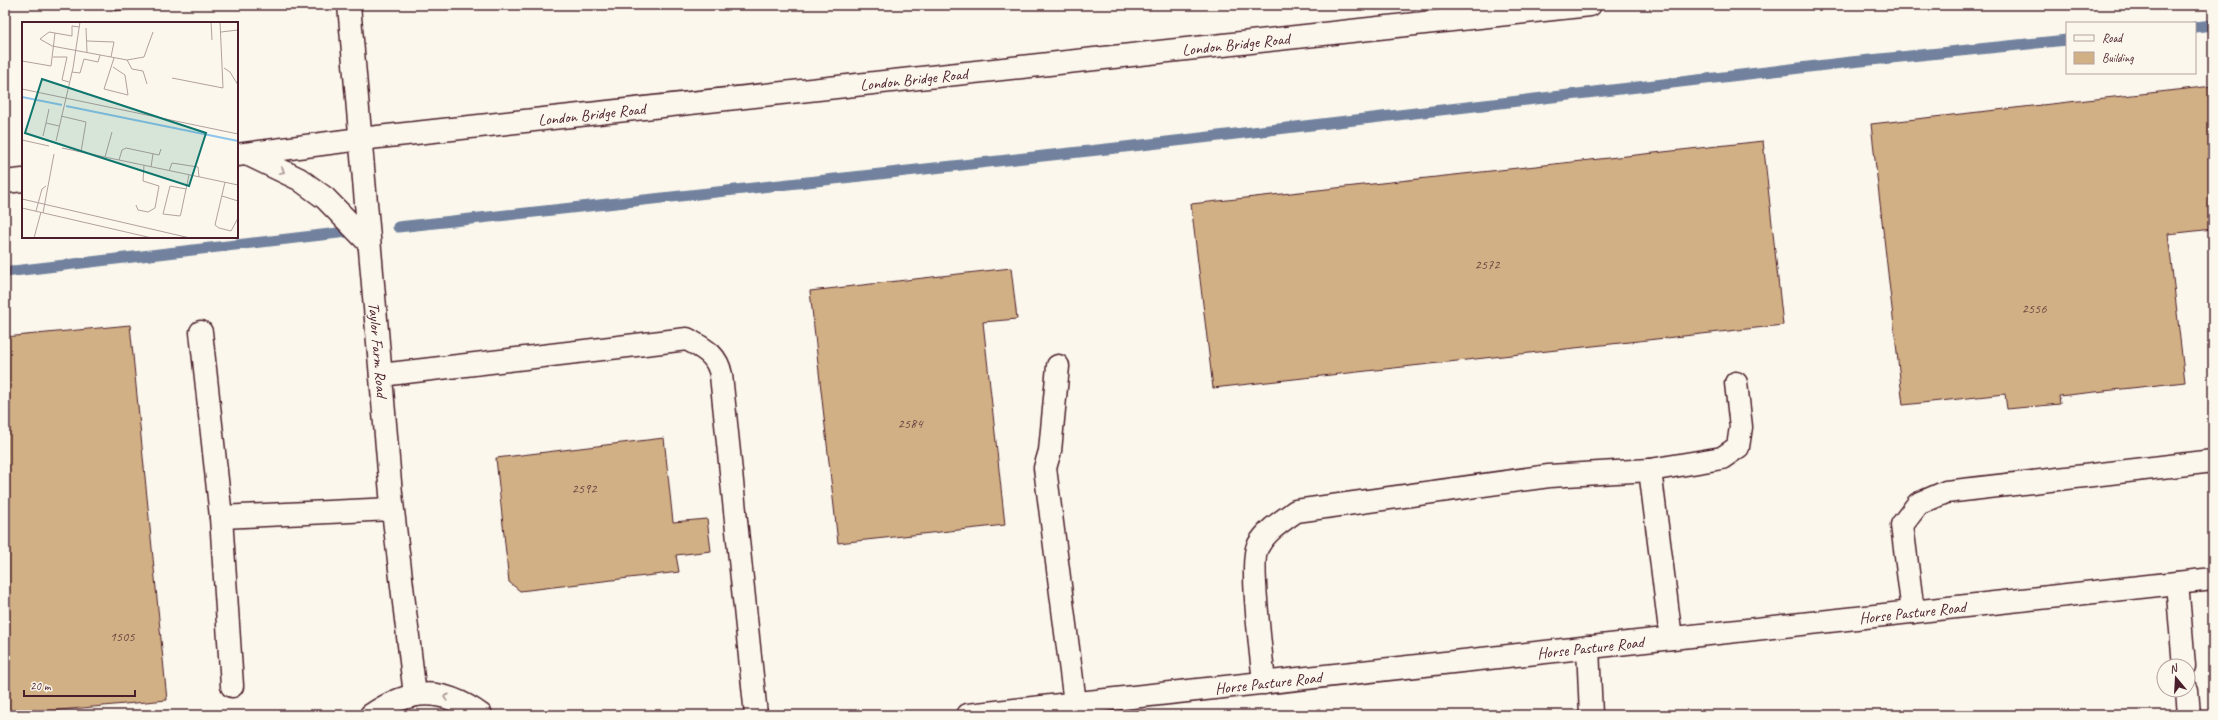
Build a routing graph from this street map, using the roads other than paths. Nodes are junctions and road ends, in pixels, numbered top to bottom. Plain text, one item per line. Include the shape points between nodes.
1 (349, 5) edge
2 (1590, 5) edge
3 (360, 139) junction
4 (242, 154) edge
5 (22, 180) edge
6 (5, 182) edge
7 (368, 242) junction
8 (201, 332) dead end
9 (1058, 366) dead end
10 (381, 375) junction
11 (1736, 383) dead end
12 (2213, 461) edge
13 (1650, 470) junction
14 (392, 509) junction
15 (221, 517) junction
16 (2213, 579) edge
17 (2177, 583) junction
18 (1913, 612) junction
19 (1672, 638) junction
20 (1588, 647) junction
21 (2183, 658) edge
22 (1264, 683) junction
23 (232, 686) dead end
24 (415, 695) junction
25 (2187, 698) edge
26 (1075, 703) junction
27 (371, 715) edge
28 (481, 715) edge
29 (756, 715) edge
30 (968, 715) edge
31 (1591, 715) edge
32 (2189, 715) edge

1 - 3 street, Taylor Farm Road
2 - 3 street, London Bridge Road
3 - 4 street, London Bridge Road
3 - 7 street, Taylor Farm Road
4 -> 7 street via 299,179 319,194
5 - 6 street
7 - 10 street, Taylor Farm Road
8 - 15 street
9 - 26 street via 1050,451 1045,468
10 - 14 street, Taylor Farm Road
10 - 29 street via 687,339 709,352 719,363 721,375
11 - 13 street via 1742,427 1738,447 1722,458
12 - 18 street via 1946,492 1918,504 1902,525
13 - 19 street
13 - 22 street via 1550,476 1296,511 1271,528 1256,547 1255,568
14 - 15 street
14 - 24 street, Taylor Farm Road
15 - 23 street
16 - 17 street, Horse Pasture Road
17 - 18 street, Horse Pasture Road
17 - 21 street
18 - 19 street, Horse Pasture Road
19 - 20 street, Horse Pasture Road
20 - 22 street, Horse Pasture Road
20 - 31 street
22 - 26 street, Horse Pasture Road
24 - 27 street via 390,702
28 -> 24 street via 466,704 441,695
25 - 32 street
26 - 30 street, Horse Pasture Road

